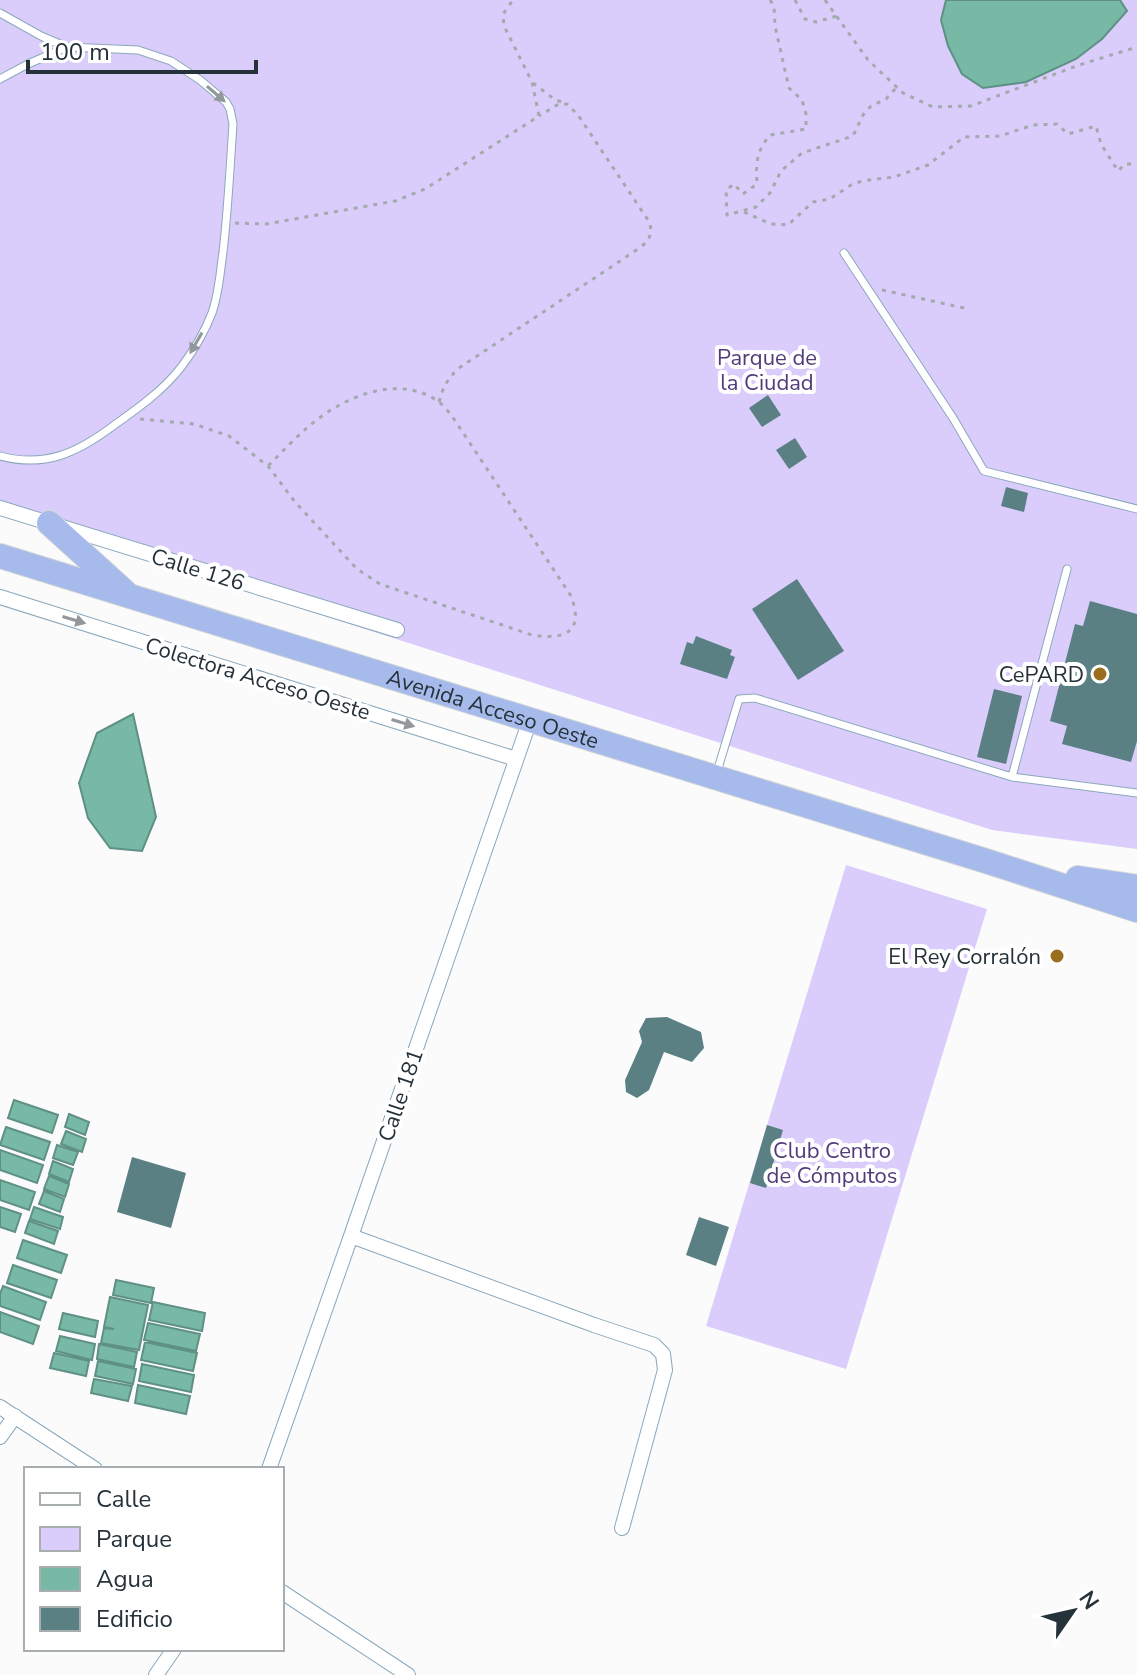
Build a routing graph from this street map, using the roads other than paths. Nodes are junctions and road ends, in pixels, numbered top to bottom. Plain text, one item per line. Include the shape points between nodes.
1 (0, 13) edge
2 (67, 47) junction
3 (0, 79) edge
4 (844, 253) dead end
5 (0, 456) edge
6 (0, 508) edge
7 (1137, 509) edge
8 (49, 523) junction
9 (0, 556) edge
10 (1067, 569) dead end
11 (0, 597) edge
12 (130, 597) junction
13 (397, 630) dead end
14 (530, 720) junction
15 (516, 759) junction
16 (715, 777) junction
17 (1012, 777) junction
18 (1137, 793) edge
19 (986, 861) junction
20 (1137, 887) edge
21 (1137, 910) edge
22 (351, 1236) junction
23 (0, 1407) edge
24 (15, 1416) junction
25 (0, 1437) edge
26 (92, 1467) edge
27 (270, 1467) edge
28 (622, 1528) dead end
29 (284, 1593) edge
30 (173, 1651) edge
31 (156, 1675) edge
32 (408, 1675) edge

1 - 2 lane
2 - 3 lane
2 -> 5 lane via 138,50 171,61 226,102 233,124 218,287 207,324 180,368 124,418 87,445 52,459
4 - 7 lane via 984,471
6 - 8 street, Calle 126
8 - 12 highway
8 - 13 street, Calle 126
9 - 12 highway, Avenida Acceso Oeste
10 - 17 lane
11 -> 15 street, Colectora Acceso Oeste
12 - 14 highway, Avenida Acceso Oeste
14 - 15 street, Calle 181
14 - 16 highway, Avenida Acceso Oeste
15 - 22 street, Calle 181
16 - 17 lane via 739,699 755,698
16 - 19 highway, Avenida Acceso Oeste
17 - 18 lane
19 - 20 highway
19 - 21 highway
22 - 27 street, Calle 181
22 - 28 street via 654,1345 663,1354 665,1370
23 - 24 street
24 - 25 street
24 - 26 street
29 - 32 street
30 - 31 street

